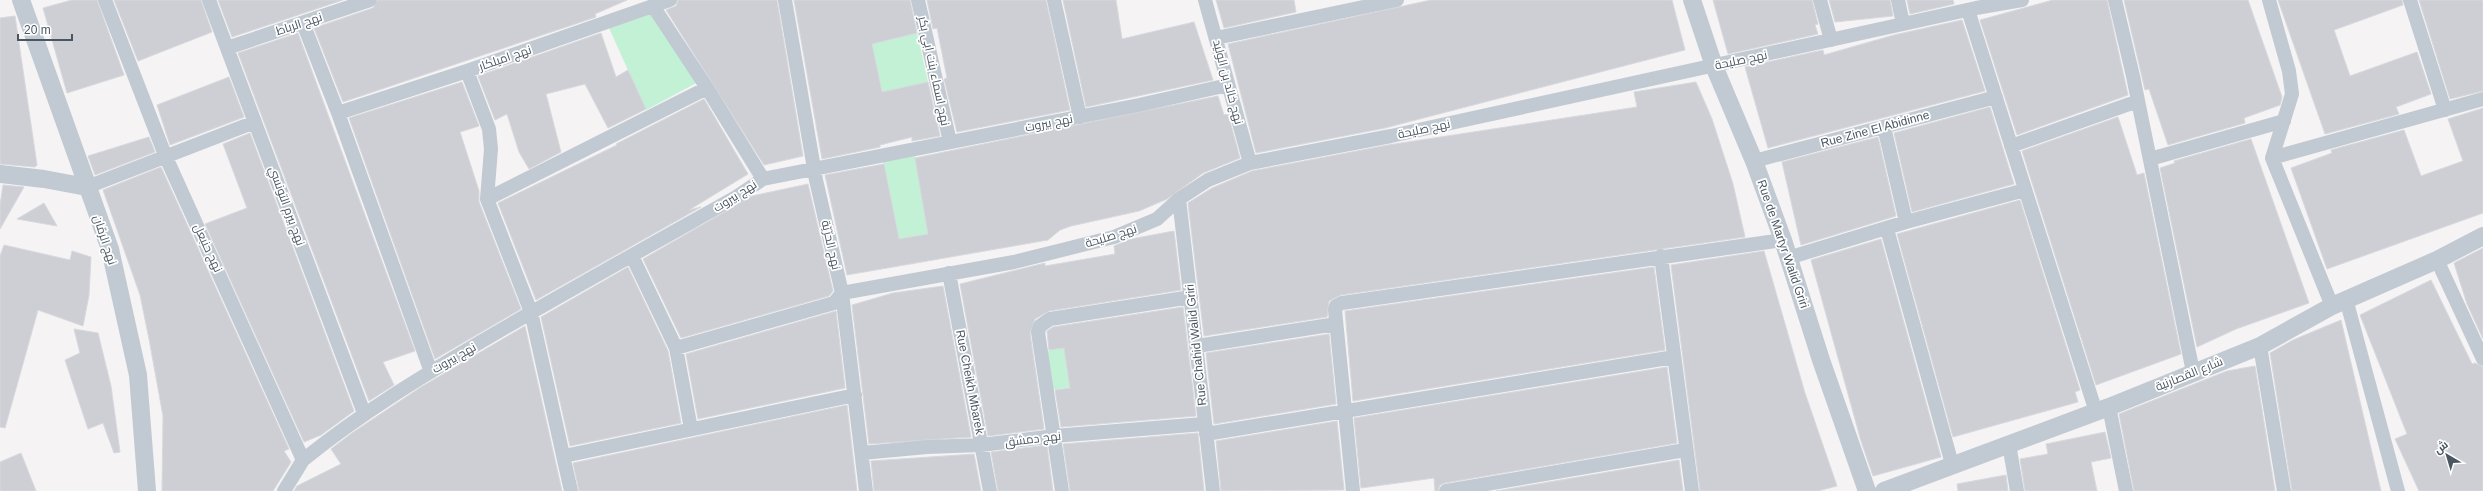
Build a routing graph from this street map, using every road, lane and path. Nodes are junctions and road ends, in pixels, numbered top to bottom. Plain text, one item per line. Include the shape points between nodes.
1 (21, 0) edge
2 (105, 0) edge
3 (209, 0) edge
4 (370, 0) edge
5 (670, 0) edge
6 (784, 0) edge
7 (918, 0) edge
8 (1054, 0) edge
9 (1205, 0) edge
10 (1397, 0) edge
11 (1692, 0) edge
12 (1820, 0) edge
13 (1898, 0) edge
14 (2022, 0) edge
15 (2115, 0) edge
16 (2269, 0) edge
17 (2410, 0) edge
18 (653, 6) junction
19 (1968, 10) junction
20 (303, 23) junction
21 (1903, 24) junction
22 (1216, 38) junction
23 (1832, 40) junction
24 (227, 48) junction
25 (1714, 66) junction
26 (467, 71) junction
27 (1228, 85) junction
28 (707, 88) junction
29 (1996, 97) junction
30 (2483, 99) edge
31 (2138, 101) junction
32 (2445, 110) junction
33 (338, 112) junction
34 (1080, 117) junction
35 (2284, 121) junction
36 (255, 122) junction
37 (1884, 127) junction
38 (950, 142) junction
39 (2012, 146) junction
40 (165, 155) junction
41 (2272, 158) junction
42 (2150, 159) junction
43 (1754, 161) junction
44 (1250, 164) junction
45 (815, 168) junction
46 (0, 174) edge
47 (763, 179) junction
48 (87, 187) junction
49 (2025, 190) junction
50 (487, 200) junction
51 (1180, 200) junction
52 (1906, 222) junction
53 (1887, 229) junction
54 (2483, 236) edge
55 (1783, 240) junction
56 (632, 256) junction
57 (1662, 256) junction
58 (1788, 258) junction
59 (2437, 260) junction
60 (949, 273) junction
61 (842, 293) junction
62 (1191, 297) junction
63 (2339, 302) junction
64 (530, 312) junction
65 (1336, 324) junction
66 (1197, 346) junction
67 (2260, 346) junction
68 (676, 348) junction
69 (1674, 357) junction
70 (2483, 359) edge
71 (430, 372) junction
72 (2193, 372) junction
73 (855, 395) junction
74 (2103, 409) junction
75 (1345, 411) junction
76 (364, 413) junction
77 (691, 429) junction
78 (1205, 429) junction
79 (1054, 436) junction
80 (2009, 444) junction
81 (982, 445) junction
82 (1685, 450) junction
83 (862, 453) junction
84 (564, 456) junction
85 (302, 460) junction
86 (1952, 464) junction
87 (146, 491) edge
88 (284, 491) edge
89 (570, 491) edge
90 (866, 491) edge
91 (990, 491) edge
92 (1062, 491) edge
93 (1212, 491) edge
94 (1352, 491) edge
95 (1446, 491) edge
96 (1692, 491) edge
97 (1868, 491) edge
98 (1884, 491) edge
99 (2017, 491) edge
100 (2126, 491) edge
101 (2284, 491) edge
102 (2398, 491) edge

1 - 48 street, نهج الرمّان
2 - 40 street, نهج حنبعل
3 - 24 street, نهج بيرم التونسي
4 - 20 street, نهج الرباط
5 - 18 street, نهج اميلكار
6 - 45 street, نهج الحرّيّة
7 - 38 street, نهج اسماء بنت ابي بكر
8 - 34 street
9 - 22 street, نهج خالد بن الوليد
10 - 22 street
11 - 25 street, Rue de Martyr Walid Griri
12 - 23 street
13 - 21 street
14 - 19 street, نهج صليحة
15 - 31 street
16 - 35 street via 2290,71 2292,94
17 - 32 street
18 - 26 street, نهج اميلكار
18 - 28 street
19 - 21 street, نهج صليحة
19 - 29 street
20 - 24 street, نهج الرباط
20 - 33 street
21 - 23 street, نهج صليحة
22 - 27 street, نهج خالد بن الوليد
23 - 25 street, نهج صليحة
24 - 36 street, نهج بيرم التونسي
25 - 43 street, Rue de Martyr Walid Griri
25 - 44 street, نهج صليحة
26 - 33 street, نهج اميلكار
26 - 50 street via 489,129 491,149
27 - 34 street, نهج بيروت
27 - 44 street, نهج خالد بن الوليد
28 - 47 street
28 - 50 street
29 - 37 street, Rue Zine El Abidinne
29 - 39 street
30 - 32 street
31 - 39 street
31 - 42 street
32 - 41 street
33 - 71 street
34 - 38 street, نهج بيروت
35 - 41 street
35 - 42 street
36 - 40 street
36 - 76 street, نهج بيرم التونسي
37 - 43 street, Rue Zine El Abidinne
37 - 52 street
38 - 45 street, نهج بيروت
39 - 49 street
40 - 48 street
40 - 85 street, نهج حنبعل
41 - 63 street
42 - 72 street
43 - 55 street, Rue de Martyr Walid Griri
44 - 51 street, نهج صليحة via 1208,180
45 - 47 street, نهج بيروت
45 - 61 street, نهج الحرّيّة
46 - 48 street
47 - 56 street, نهج بيروت
48 - 87 street, نهج الرمّان via 110,249 138,376
49 - 52 street
49 - 74 street
50 - 64 street
51 - 60 street, نهج صليحة via 1157,219 1114,237 1014,262
51 - 62 street, Rue Chahid Walid Griri
52 - 53 street
53 - 58 street
53 - 86 street
54 - 59 street, شارع القصارنية
55 - 57 street
55 - 58 street, Rue de Martyr Walid Griri
56 - 64 street, نهج بيروت
56 - 68 street
57 - 65 street via 1342,303 1336,306
57 - 69 street
58 - 97 street, Rue de Martyr Walid Griri
59 - 63 street, شارع القصارنية
59 - 70 street
60 - 61 street, نهج صليحة
60 - 81 street, Rue Cheikh Mbarek
61 - 68 street via 834,303
61 - 73 street, نهج الحرّيّة
62 - 66 street, Rue Chahid Walid Griri
62 - 79 street via 1044,321 1038,332
63 - 67 street, شارع القصارنية
63 - 102 street
64 - 71 street, نهج بيروت
64 - 84 street
65 - 66 street
65 - 75 street
66 - 78 street, Rue Chahid Walid Griri
67 - 72 street, شارع القصارنية
67 - 101 street
68 - 77 street
69 - 75 street, نهج دمشق
69 - 82 street
71 - 76 street, نهج بيروت
72 - 74 street, شارع القصارنية
73 - 77 street
73 - 83 street, نهج الحرّيّة
74 - 80 street, شارع القصارنية
74 - 100 street
75 - 78 street, نهج دمشق
75 - 94 street
76 - 85 street, نهج بيروت
77 - 84 street
78 - 79 street, نهج دمشق
78 - 93 street, Rue Chahid Walid Griri
79 - 81 street, نهج دمشق
79 - 92 street
80 - 86 street, شارع القصارنية
80 - 99 street
81 - 83 street, نهج دمشق
81 - 91 street, Rue Cheikh Mbarek
82 - 95 street
82 - 96 street
83 - 90 street, نهج الحرّيّة
84 - 89 street
85 - 88 street
86 - 98 street, شارع القصارنية

